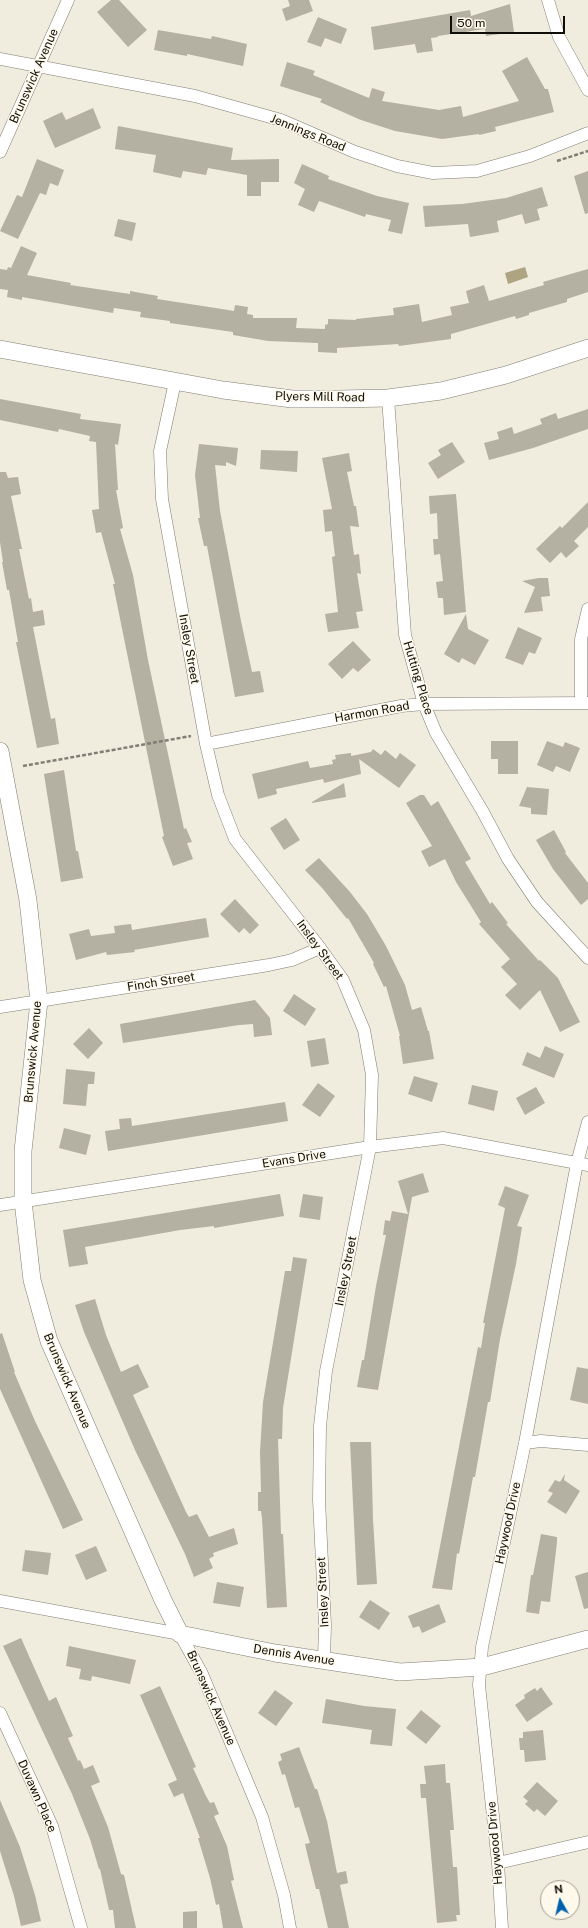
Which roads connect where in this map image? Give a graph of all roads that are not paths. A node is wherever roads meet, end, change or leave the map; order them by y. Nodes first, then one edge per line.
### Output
1 (68, 0) edge
2 (548, 0) edge
3 (0, 59) edge
4 (38, 68) junction
5 (588, 90) edge
6 (588, 133) edge
7 (0, 152) edge
8 (588, 348) edge
9 (1, 349) edge
10 (175, 382) junction
11 (388, 398) junction
12 (588, 609) edge
13 (584, 703) edge
14 (424, 704) junction
15 (206, 744) junction
16 (0, 751) edge
17 (2, 774) edge
18 (320, 948) junction
19 (588, 958) edge
20 (39, 1001) junction
21 (0, 1007) edge
22 (588, 1122) edge
23 (370, 1147) junction
24 (582, 1164) edge
25 (23, 1201) junction
26 (0, 1205) edge
27 (525, 1443) junction
28 (588, 1445) edge
29 (0, 1601) edge
30 (180, 1634) junction
31 (588, 1639) edge
32 (324, 1660) junction
33 (482, 1667) junction
34 (0, 1713) edge
35 (588, 1842) edge
36 (498, 1863) junction
37 (81, 1928) edge
38 (290, 1928) edge
39 (502, 1928) edge

1 - 4 street, Brunswick Avenue
2 - 5 street
3 - 4 street, Jennings Road
4 - 6 street, Jennings Road
4 - 7 street, Brunswick Avenue
8 - 11 street, Plyers Mill Road
9 - 10 street, Plyers Mill Road
10 - 11 street, Plyers Mill Road
10 - 15 street, Insley Street
11 - 14 street, Hutting Place
12 - 13 street
13 - 14 street, Harmon Road
14 - 15 street, Harmon Road
14 - 19 street, Hutting Place
15 - 18 street, Insley Street
16 - 17 street, Brunswick Avenue
17 - 20 street, Brunswick Avenue
18 - 20 street, Finch Street
18 - 23 street, Insley Street
20 - 21 street, Finch Street
20 - 25 street, Brunswick Avenue
22 - 24 street, Haywood Drive
23 - 24 street, Evans Drive
23 - 25 street, Evans Drive
23 - 32 street, Insley Street
24 - 27 street, Haywood Drive
25 - 26 street, Evans Drive
25 - 30 street, Brunswick Avenue
27 - 28 street
27 - 33 street, Haywood Drive
29 - 30 street, Dennis Avenue
30 - 32 street, Dennis Avenue
30 - 38 street, Brunswick Avenue
31 - 33 street, Dennis Avenue
32 - 33 street, Dennis Avenue
33 - 36 street, Haywood Drive
34 - 37 street, Duvawn Place
35 - 36 street
36 - 39 street, Haywood Drive

